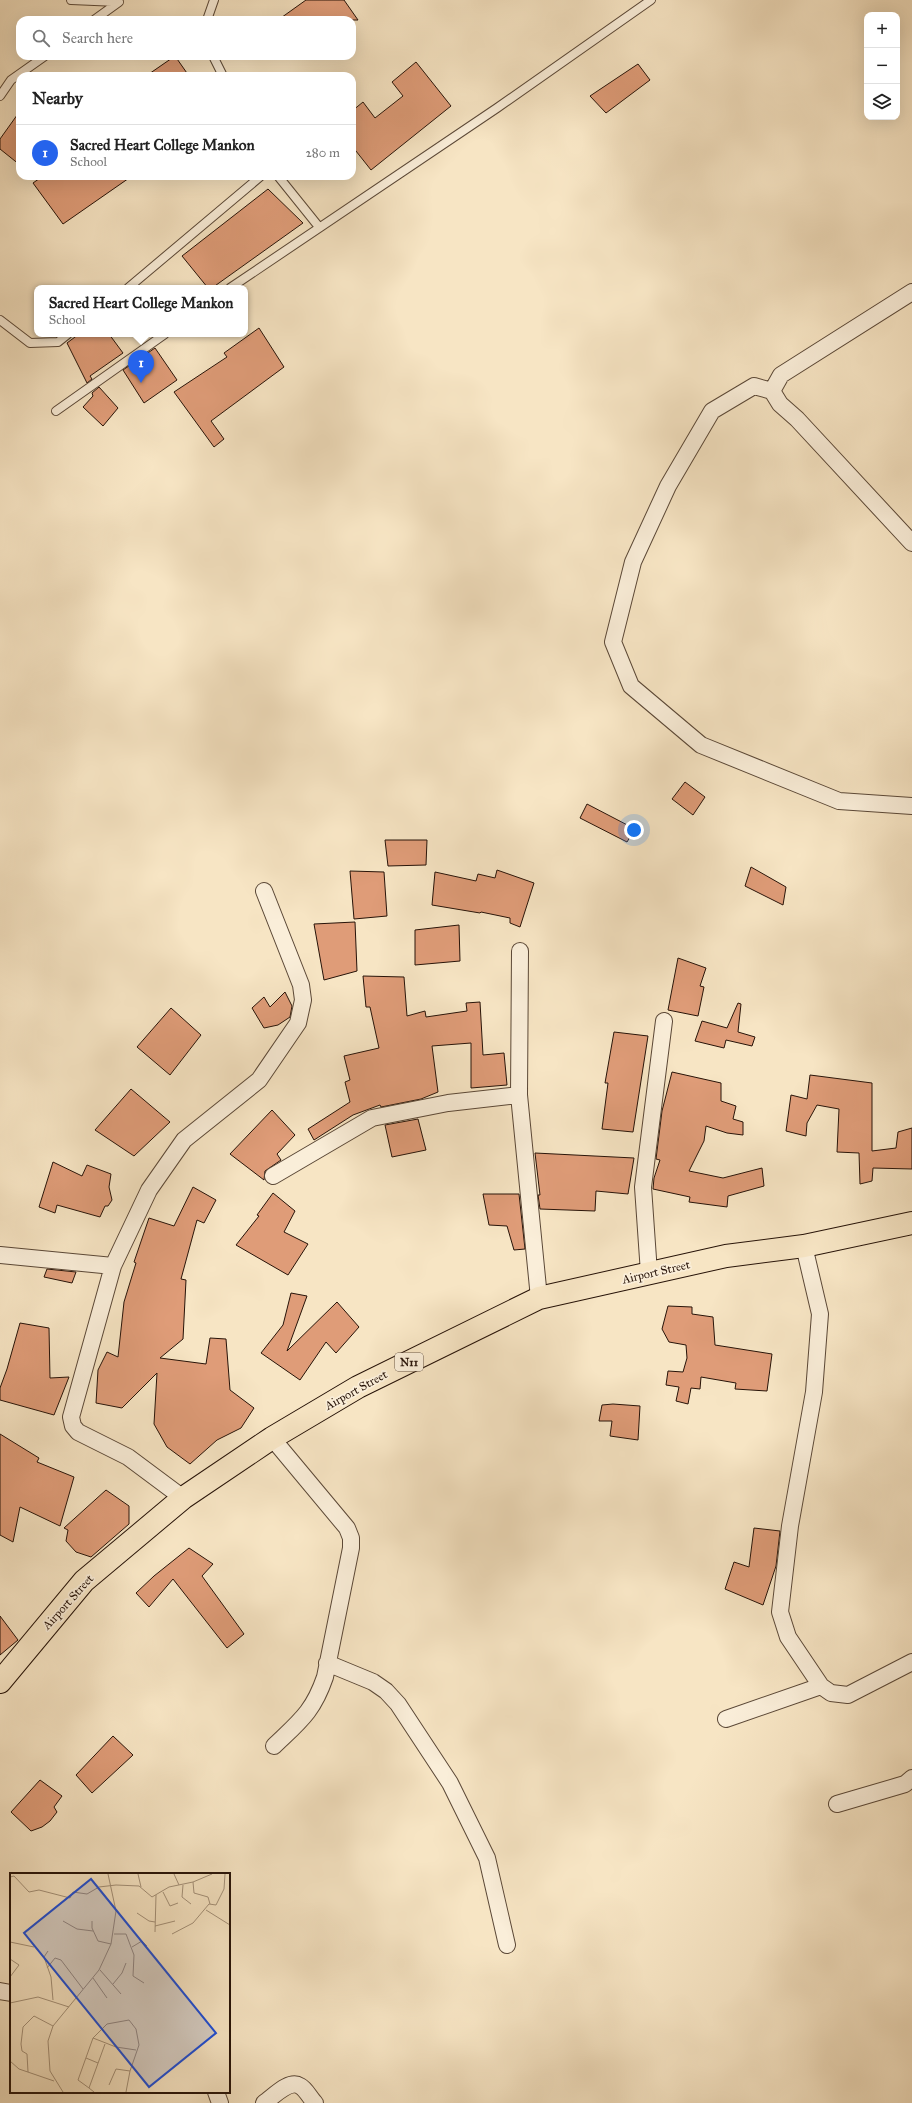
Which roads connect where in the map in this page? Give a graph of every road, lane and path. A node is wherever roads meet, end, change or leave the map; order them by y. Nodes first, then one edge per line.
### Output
1 (71, 0) edge
2 (214, 0) edge
3 (651, 0) edge
4 (120, 1) edge
5 (99, 16) edge
6 (208, 16) edge
7 (39, 60) edge
8 (214, 60) edge
9 (23, 72) edge
10 (221, 72) edge
11 (16, 77) edge
12 (0, 96) edge
13 (257, 180) edge
14 (281, 180) edge
15 (319, 227) junction
16 (132, 285) edge
17 (234, 285) edge
18 (912, 292) edge
19 (0, 320) edge
20 (64, 337) edge
21 (161, 337) edge
22 (772, 392) junction
23 (56, 412) dead end
24 (912, 543) edge
25 (912, 806) edge
26 (264, 891) dead end
27 (520, 950) dead end
28 (664, 1020) dead end
29 (519, 1095) junction
30 (273, 1176) dead end
31 (912, 1223) edge
32 (804, 1246) junction
33 (0, 1255) edge
34 (113, 1266) junction
35 (649, 1273) junction
36 (539, 1298) junction
37 (272, 1438) junction
38 (183, 1498) junction
39 (912, 1662) edge
40 (327, 1663) junction
41 (0, 1682) edge
42 (821, 1686) junction
43 (726, 1719) dead end
44 (274, 1746) dead end
45 (912, 1778) edge
46 (837, 1804) dead end
47 (508, 1945) dead end
48 (0, 1991) edge
49 (10, 1993) edge
50 (216, 2093) edge
51 (220, 2103) edge
52 (264, 2103) edge
53 (315, 2103) edge

1 - 4 lane
2 - 6 lane
3 - 15 lane
4 - 5 lane
7 - 9 lane
8 - 10 lane
11 - 12 lane
13 - 16 lane
14 - 15 lane
15 - 17 lane
18 - 22 street
19 - 20 lane
21 - 23 lane
22 - 24 street
22 - 25 street
26 - 34 street
27 - 29 street
28 - 35 street
29 - 30 street
29 - 36 street
31 - 32 highway, Airport Street / N11
32 - 35 highway, Airport Street / N11
32 - 42 street
33 - 34 street
34 - 38 street
35 - 36 highway, Airport Street / N11
36 - 37 highway, Airport Street / N11
37 - 38 highway, Airport Street / N11
37 - 40 street
38 - 41 highway, Airport Street / N11
39 - 42 street
40 - 44 street
40 - 47 street
42 - 43 street
45 - 46 street
48 - 49 street
50 - 51 street
52 - 53 street

